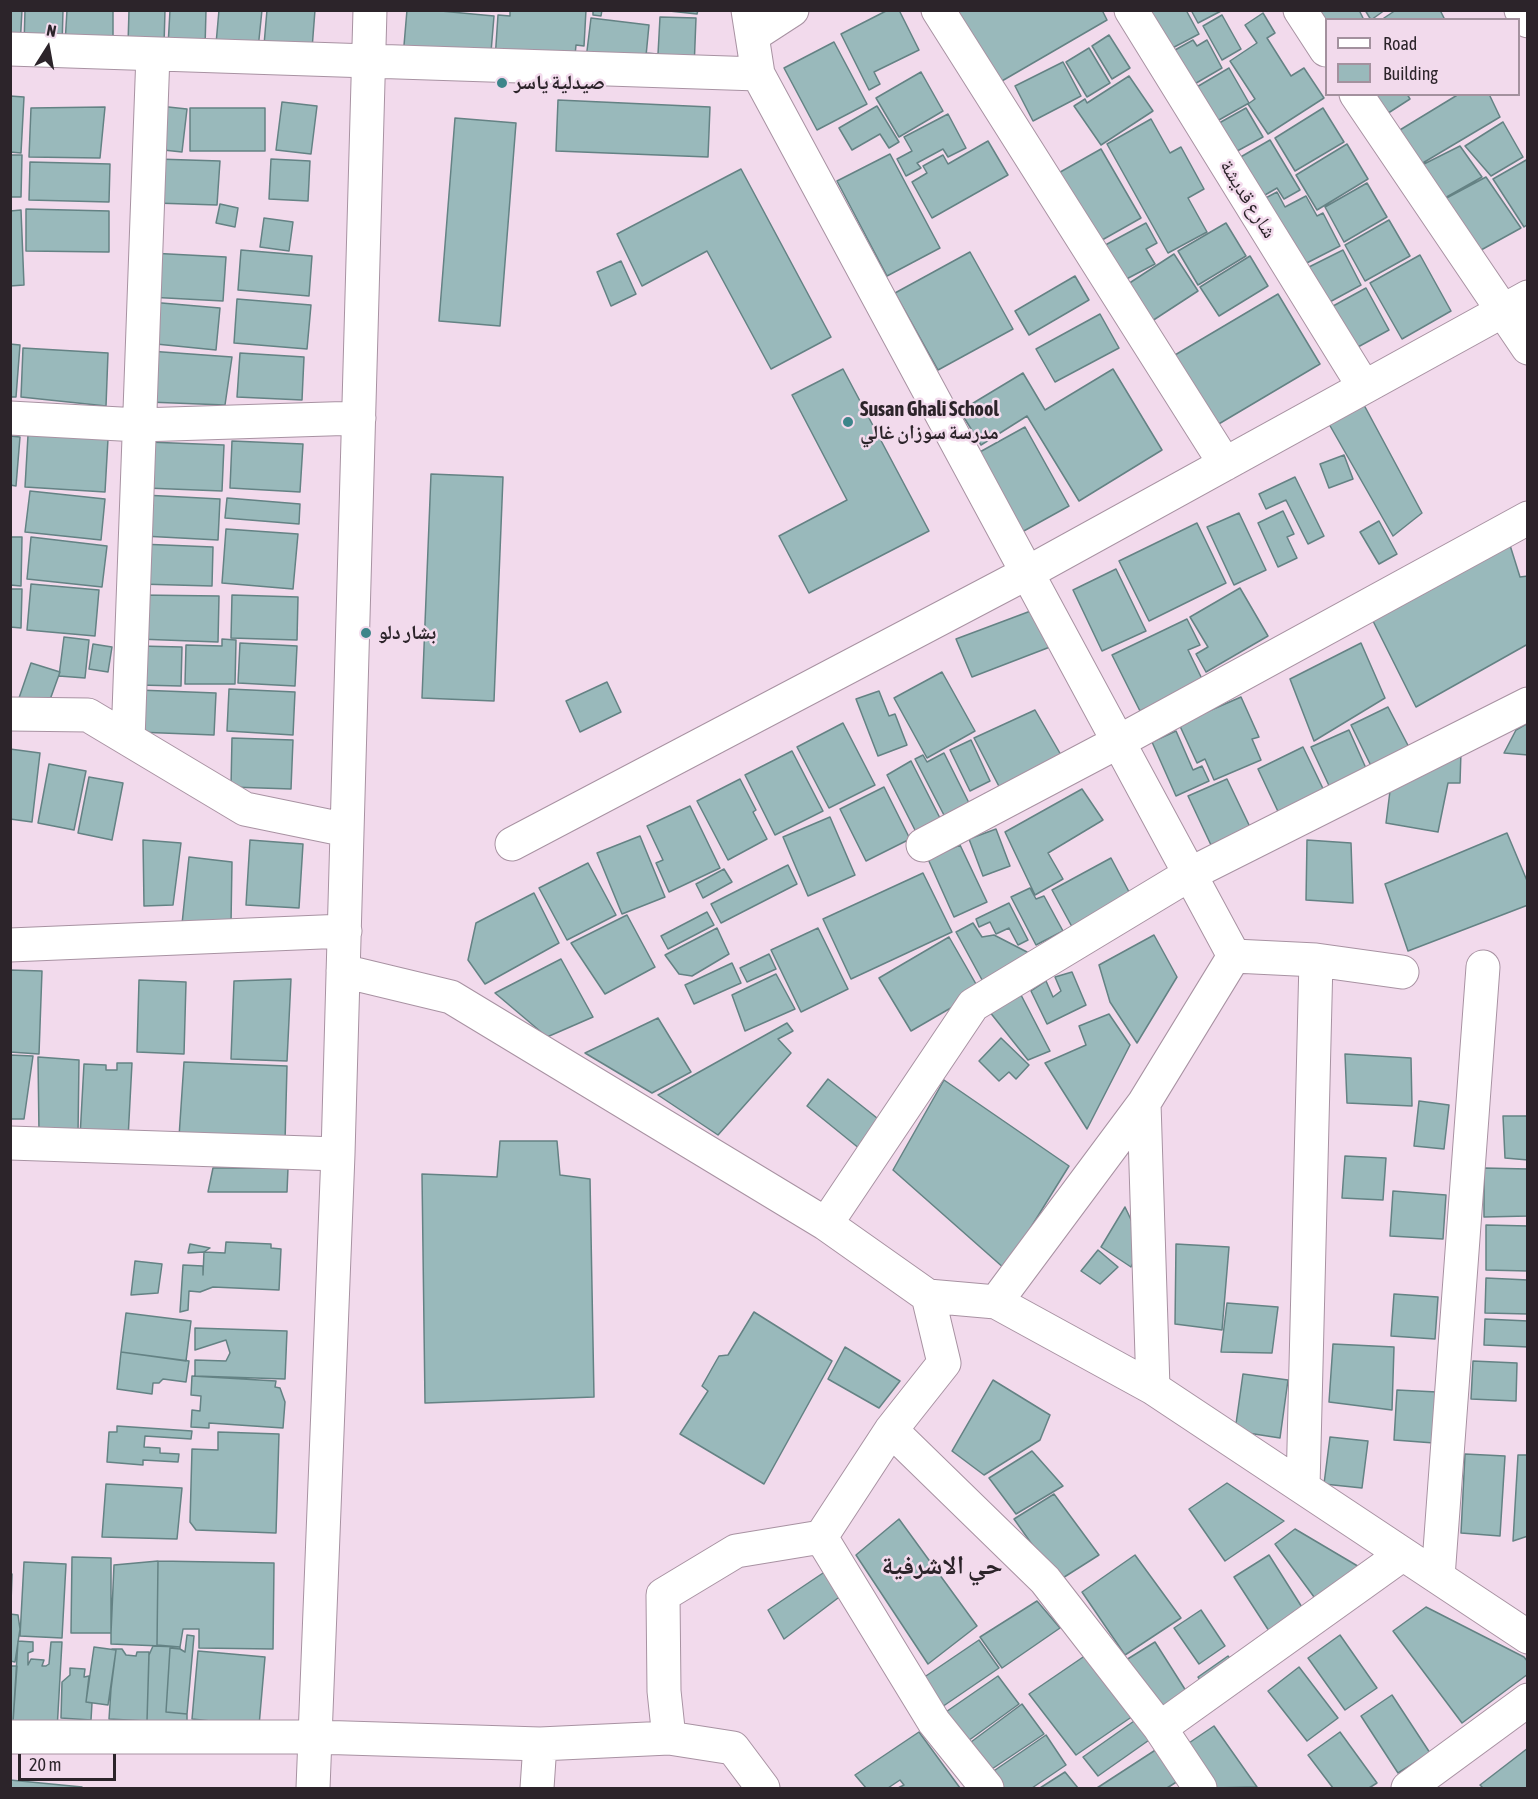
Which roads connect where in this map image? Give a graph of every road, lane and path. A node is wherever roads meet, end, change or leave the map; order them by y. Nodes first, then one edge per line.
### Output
1 (370, 10) edge
2 (792, 10) edge
3 (938, 10) edge
4 (1131, 10) edge
5 (1300, 10) edge
6 (1521, 10) edge
7 (1527, 21) edge
8 (750, 23) edge
9 (1325, 48) edge
10 (10, 49) edge
11 (153, 54) junction
12 (368, 62) junction
13 (758, 74) junction
14 (1358, 96) edge
15 (1514, 304) edge
16 (1527, 348) edge
17 (1364, 387) junction
18 (10, 418) edge
19 (359, 418) junction
20 (139, 425) junction
21 (1225, 464) junction
22 (1527, 518) edge
23 (1027, 573) junction
24 (1527, 704) edge
25 (10, 714) edge
26 (128, 739) junction
27 (1118, 742) junction
28 (347, 830) junction
29 (512, 843) dead end
30 (924, 845) dead end
31 (1190, 874) junction
32 (345, 931) junction
33 (10, 945) edge
34 (1234, 956) junction
35 (1316, 960) junction
36 (1483, 967) dead end
37 (344, 971) junction
38 (1402, 972) dead end
39 (1144, 1103) junction
40 (10, 1143) edge
41 (338, 1154) junction
42 (826, 1224) junction
43 (928, 1296) junction
44 (996, 1302) junction
45 (1153, 1388) junction
46 (891, 1430) junction
47 (1303, 1487) junction
48 (820, 1537) junction
49 (1403, 1554) junction
50 (1438, 1577) junction
51 (1527, 1637) edge
52 (1527, 1700) edge
53 (1160, 1728) junction
54 (10, 1737) edge
55 (315, 1737) junction
56 (669, 1738) junction
57 (540, 1743) junction
58 (313, 1788) edge
59 (537, 1788) edge
60 (763, 1788) edge
61 (987, 1788) edge
62 (1200, 1788) edge
63 (1408, 1788) edge

1 - 12 street
2 - 8 street
3 - 21 street
4 - 17 street, شارع قديشة
5 - 9 street
6 - 7 street
8 - 13 street
10 - 11 street
11 - 12 street
11 - 20 street
12 - 13 street
12 - 19 street
13 - 23 street
14 - 15 street
15 - 16 street
15 - 17 street
17 - 21 street
18 - 20 street
19 - 20 street
19 - 28 street
20 - 26 street
21 - 23 street
22 - 27 street
23 - 27 street
23 - 29 street
24 - 31 street
25 - 26 street
26 - 28 street
27 - 30 street
27 - 31 street
28 - 32 street
31 - 34 street
31 - 42 street
32 - 33 street
32 - 37 street
34 - 35 street
34 - 39 street
35 - 38 street
35 - 47 street
36 - 50 street
37 - 41 street
37 - 42 street
39 - 44 street
39 - 45 street
40 - 41 street
41 - 55 street
42 - 43 street
43 - 44 street
43 - 46 street
44 - 45 street
45 - 47 street
46 - 48 street
46 - 53 street
47 - 49 street
48 - 56 street
48 - 61 street
49 - 50 street
49 - 53 street
50 - 51 street
52 - 63 street
53 - 62 street
54 - 55 street
55 - 57 street
55 - 58 street
56 - 57 street
56 - 60 street
57 - 59 street

